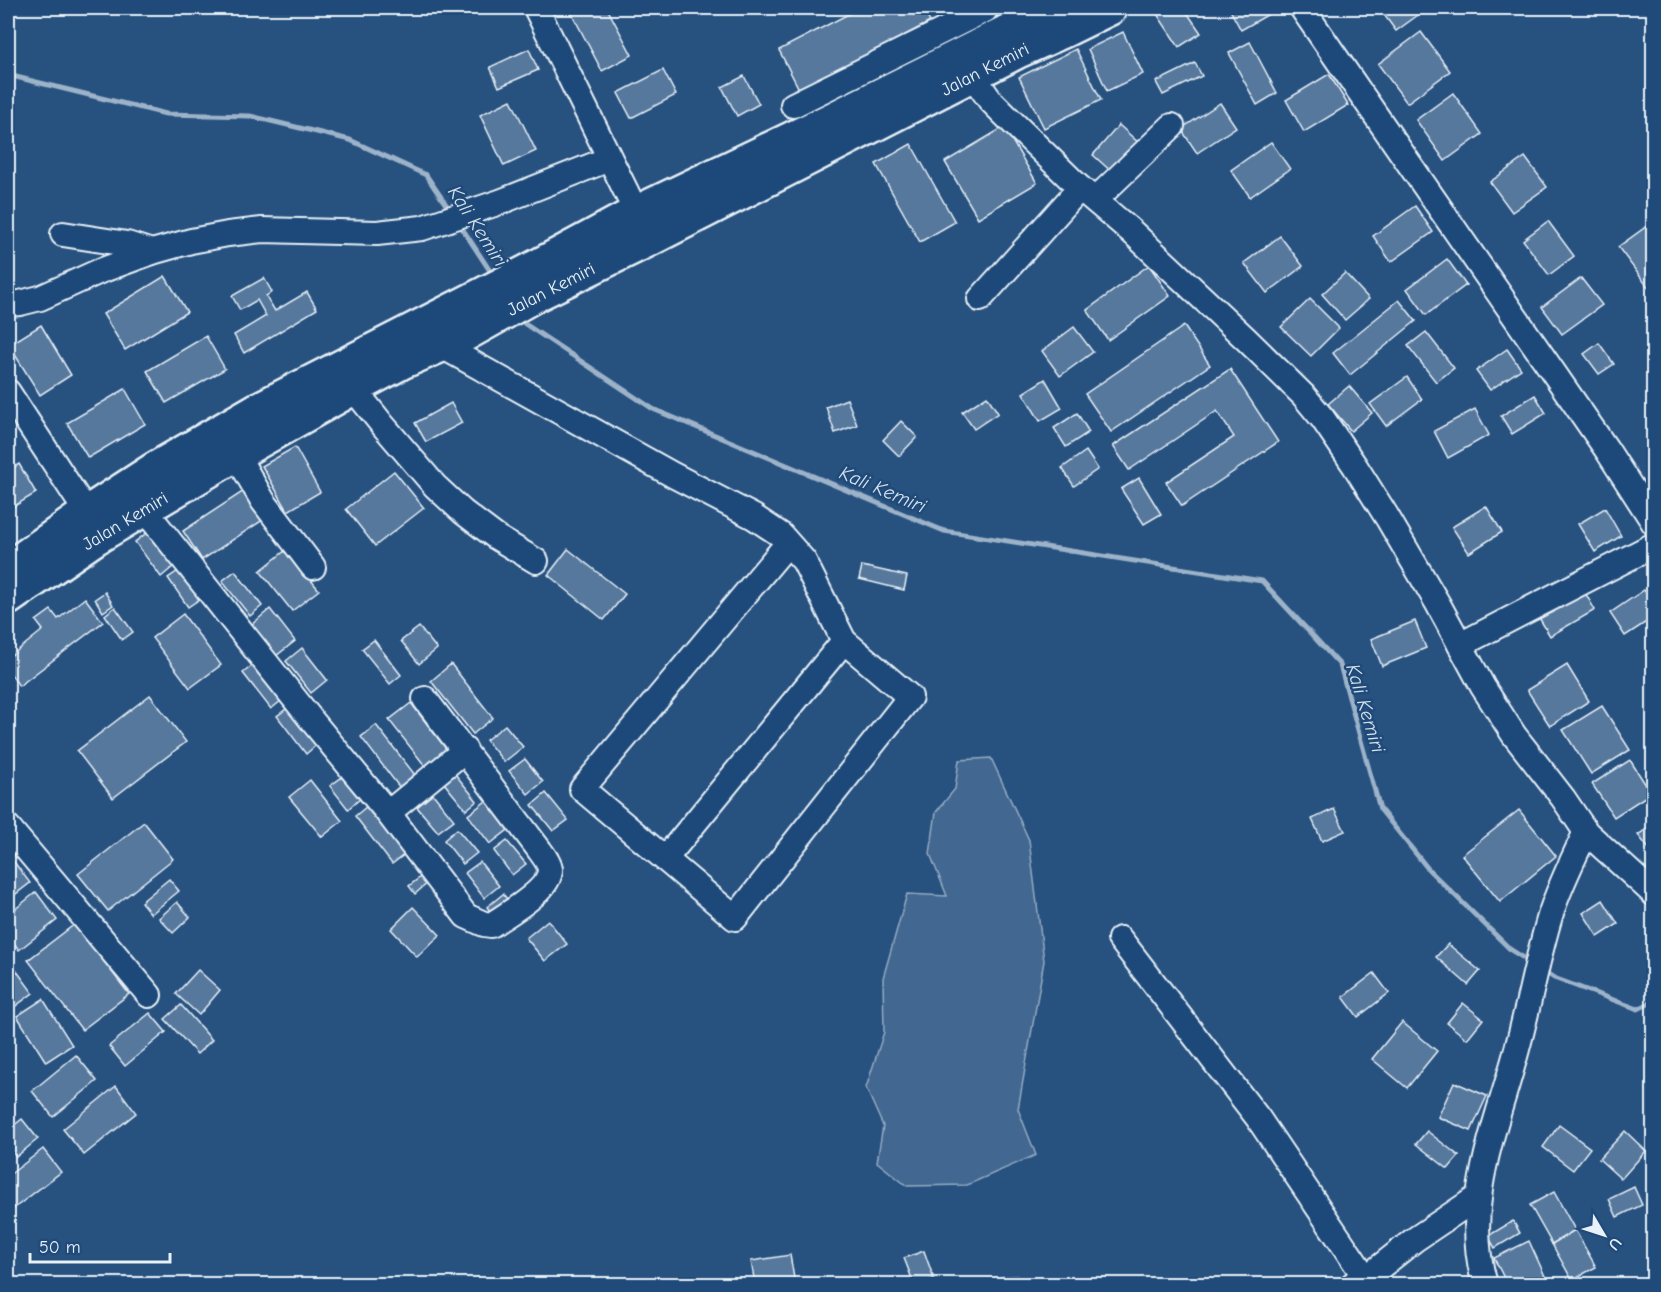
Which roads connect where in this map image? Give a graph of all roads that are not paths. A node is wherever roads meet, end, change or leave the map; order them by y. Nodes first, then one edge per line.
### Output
1 (536, 8) edge
2 (1055, 8) edge
3 (1110, 8) edge
4 (1302, 8) edge
5 (990, 17) edge
6 (965, 65) junction
7 (793, 105) dead end
8 (1172, 126) dead end
9 (609, 159) junction
10 (1088, 194) junction
11 (643, 226) junction
12 (63, 234) dead end
13 (152, 252) junction
14 (980, 299) dead end
15 (8, 304) edge
16 (449, 331) junction
17 (353, 388) junction
18 (8, 392) edge
19 (236, 454) junction
20 (144, 509) junction
21 (87, 513) junction
22 (1653, 524) edge
23 (788, 543) junction
24 (1653, 545) edge
25 (536, 561) dead end
26 (313, 567) dead end
27 (8, 568) edge
28 (8, 598) edge
29 (844, 641) junction
30 (1460, 645) junction
31 (425, 699) dead end
32 (465, 750) junction
33 (388, 813) junction
34 (8, 827) edge
35 (1586, 832) junction
36 (665, 859) junction
37 (1653, 894) edge
38 (1120, 939) dead end
39 (149, 995) dead end
40 (1478, 1197) junction
41 (1359, 1281) edge
42 (1485, 1284) edge

1 - 9 street
2 - 5 highway, Jalan Kemiri
3 - 6 highway, Jalan Kemiri
4 - 22 street
5 - 6 highway, Jalan Kemiri
5 - 7 street
6 - 10 street
6 - 11 highway, Jalan Kemiri
8 - 10 street
9 - 11 street
9 - 13 street
10 - 14 street
10 - 30 street
11 - 16 highway, Jalan Kemiri
12 - 13 street
13 - 15 street
16 - 17 highway, Jalan Kemiri
16 - 21 highway, Jalan Kemiri
16 - 23 street
17 - 19 highway, Jalan Kemiri
17 - 25 street
18 - 21 street
19 - 20 highway, Jalan Kemiri
19 - 26 street
20 - 28 highway, Jalan Kemiri
20 - 33 street
21 - 27 highway, Jalan Kemiri
23 - 29 street
23 - 36 street
24 - 30 street
29 - 36 street
29 - 36 street
30 - 35 street
31 - 32 street
32 - 33 street
32 - 33 street
34 - 39 street
35 - 37 street
35 - 40 street
38 - 41 street
40 - 41 street
40 - 42 street

